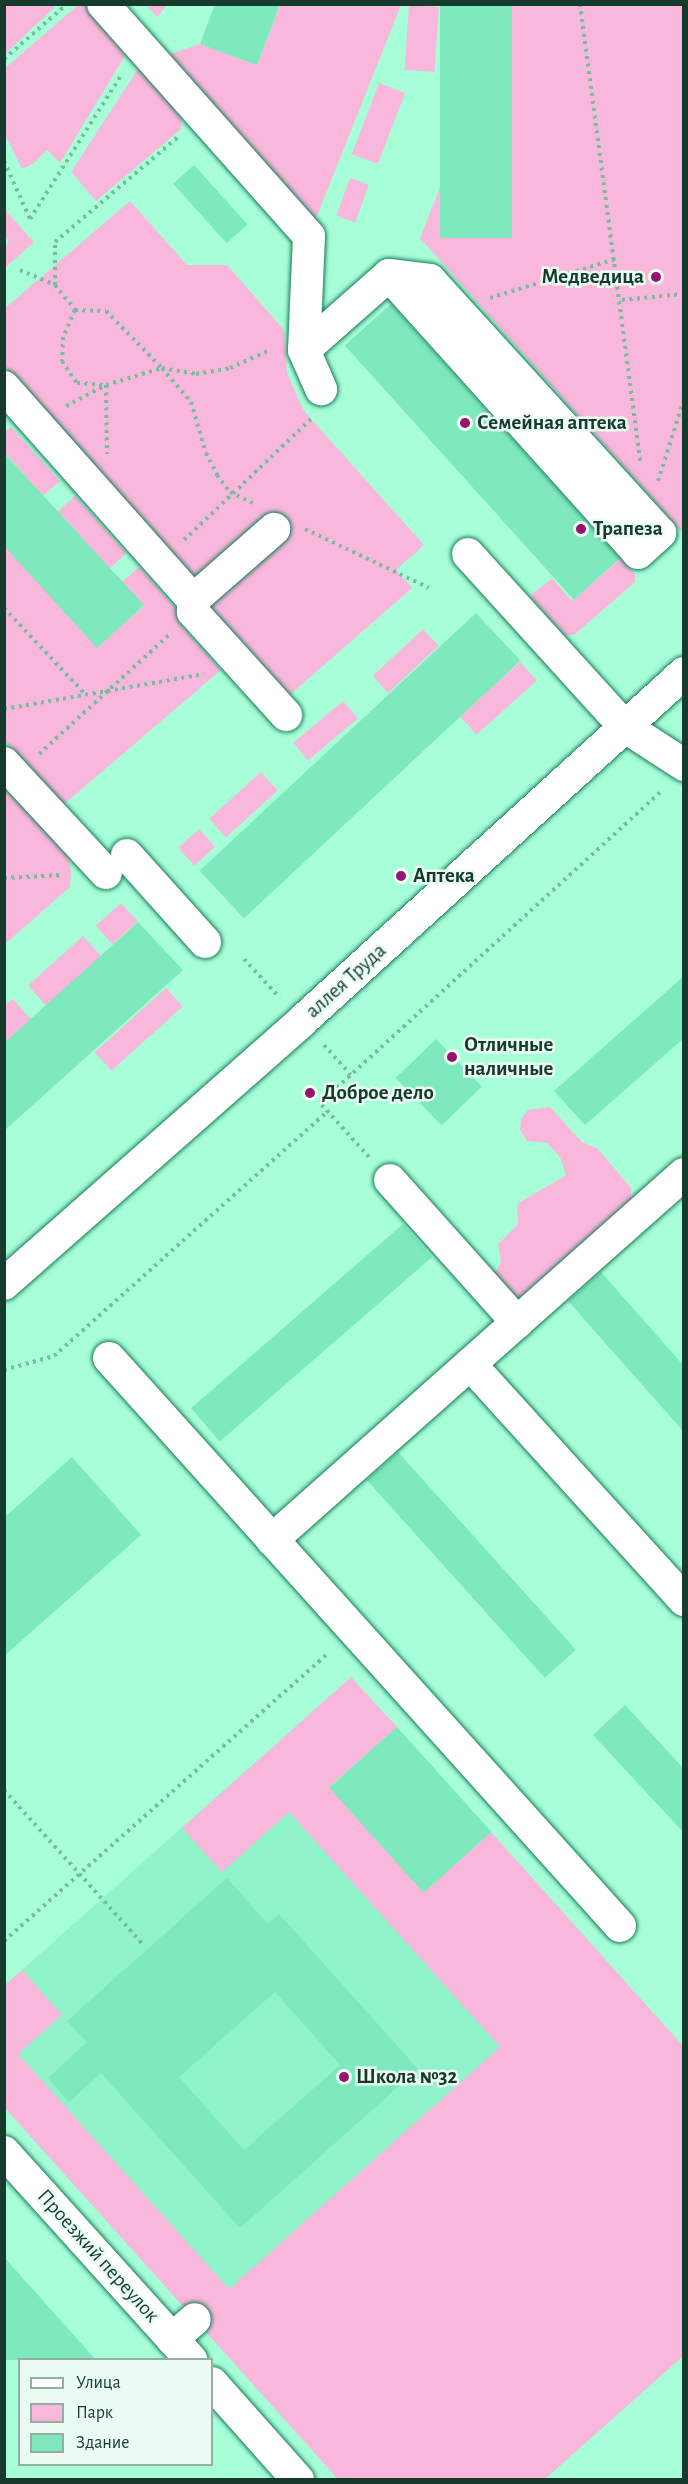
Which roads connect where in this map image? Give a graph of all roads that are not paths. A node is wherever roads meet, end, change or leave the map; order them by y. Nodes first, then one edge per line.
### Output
1 (103, 4) edge
2 (389, 275) junction
3 (305, 340) junction
4 (4, 387) edge
5 (318, 402) road end
6 (279, 521) road end
7 (468, 554) dead end
8 (193, 606) junction
9 (684, 673) edge
10 (286, 715) dead end
11 (624, 726) junction
12 (10, 769) edge
13 (675, 776) edge
14 (205, 942) dead end
15 (682, 1179) edge
16 (390, 1180) road end
17 (4, 1284) edge
18 (517, 1322) junction
19 (109, 1358) dead end
20 (470, 1364) junction
21 (272, 1539) junction
22 (684, 1600) edge
23 (620, 1926) dead end
24 (4, 2152) edge
25 (186, 2339) edge
26 (213, 2384) edge
27 (298, 2480) edge

1 - 3 street
2 - 2 street
2 - 3 street
3 - 5 street
4 - 8 street
6 - 8 street
7 - 11 street
8 - 10 street
9 - 11 street, аллея Труда
11 - 13 street
11 - 17 street, аллея Труда
12 - 14 street
15 - 18 street
16 - 18 street
18 - 20 street
19 - 21 street
20 - 21 street
20 - 22 street
21 - 23 street
24 - 25 street, Проезжий переулок
26 - 27 street

